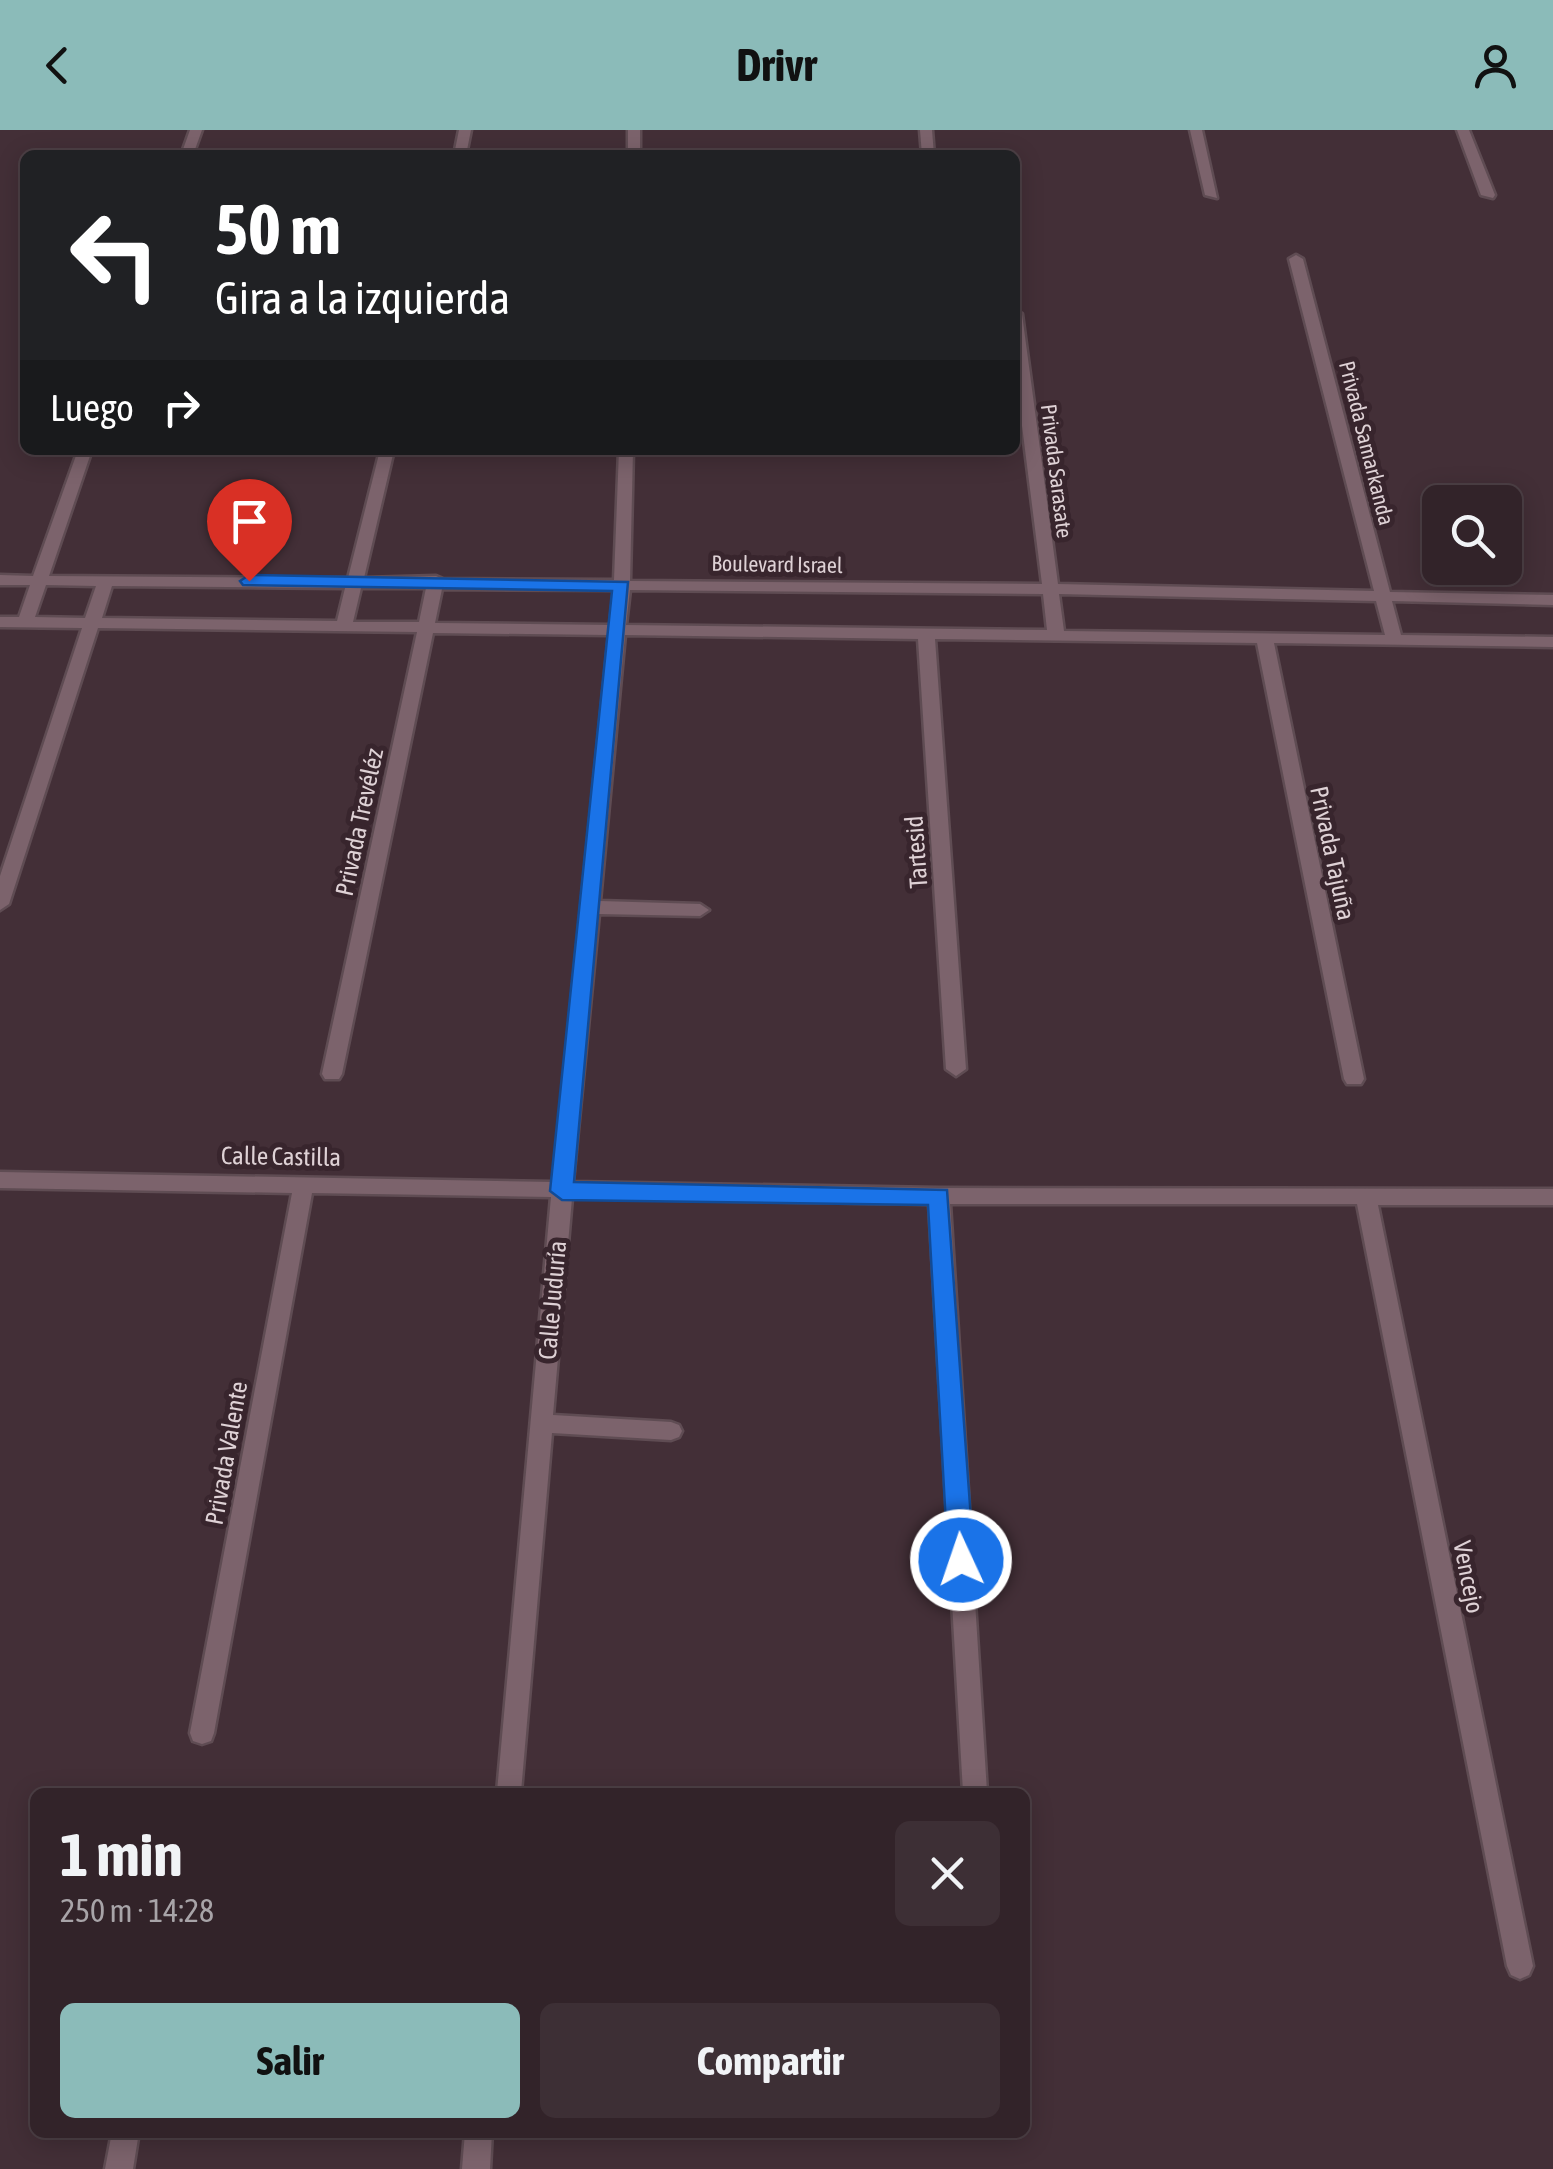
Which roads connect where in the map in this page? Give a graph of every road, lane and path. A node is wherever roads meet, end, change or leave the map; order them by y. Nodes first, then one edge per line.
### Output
1 (1196, 130) edge
2 (1463, 130) edge
3 (1212, 195) dead end
4 (1488, 195) dead end
5 (1296, 259) dead end
6 (1020, 354) edge
7 (83, 455) edge
8 (386, 455) edge
9 (626, 455) edge
10 (0, 580) edge
11 (40, 580) junction
12 (106, 580) junction
13 (357, 581) junction
14 (436, 582) junction
15 (622, 586) junction
16 (1049, 589) junction
17 (1382, 594) junction
18 (1553, 600) edge
19 (0, 622) edge
20 (25, 622) junction
21 (92, 622) junction
22 (344, 626) junction
23 (426, 628) junction
24 (617, 631) junction
25 (926, 632) junction
26 (1056, 634) junction
27 (1264, 636) junction
28 (1394, 639) junction
29 (1553, 642) edge
30 (0, 904) edge
31 (590, 907) junction
32 (700, 910) dead end
33 (956, 1069) dead end
34 (332, 1074) dead end
35 (1354, 1079) dead end
36 (0, 1180) edge
37 (304, 1183) junction
38 (562, 1191) junction
39 (939, 1196) junction
40 (1553, 1197) edge
41 (1366, 1198) junction
42 (541, 1423) junction
43 (671, 1431) dead end
44 (202, 1733) dead end
45 (508, 1788) edge
46 (975, 1788) edge
47 (1520, 1966) dead end
48 (125, 2138) edge
49 (479, 2138) edge
50 (119, 2169) edge
51 (476, 2169) edge

1 - 3 street
2 - 4 street
5 - 17 street, Privada Samarkanda
6 - 16 street, Privada Sarasate
7 - 11 street
8 - 13 street
9 - 15 street, Calle Juduría
10 - 11 street, Boulevard Israel
11 - 12 street, Boulevard Israel
11 - 20 street
12 - 13 street, Boulevard Israel
12 - 21 street
13 - 14 street, Boulevard Israel
13 - 22 street
14 - 15 street, Boulevard Israel
14 - 23 street, Privada Trevéléz
15 - 16 street, Boulevard Israel
15 - 24 street, Calle Juduría
16 - 17 street, Boulevard Israel
16 - 26 street, Privada Sarasate
17 - 18 street, Boulevard Israel
17 - 28 street, Privada Samarkanda
19 - 20 street
20 - 21 street
21 - 22 street
21 - 30 street
22 - 23 street
23 - 24 street
23 - 34 street, Privada Trevéléz
24 - 25 street
24 - 31 street, Calle Juduría
25 - 26 street
25 - 33 street, Tartesid
26 - 27 street
27 - 28 street
27 - 35 street, Privada Tajuña
28 - 29 street
31 - 32 street
31 - 38 street, Calle Juduría
36 - 37 street, Calle Castilla
37 - 38 street, Calle Castilla
37 - 44 street, Privada Valente
38 - 39 street, Calle Castilla
38 - 42 street, Calle Juduría
39 - 41 street, Calle Castilla
39 - 46 street
40 - 41 street, Calle Castilla
41 - 47 street, Vencejo
42 - 43 street
42 - 45 street, Calle Juduría
48 - 50 street
49 - 51 street

